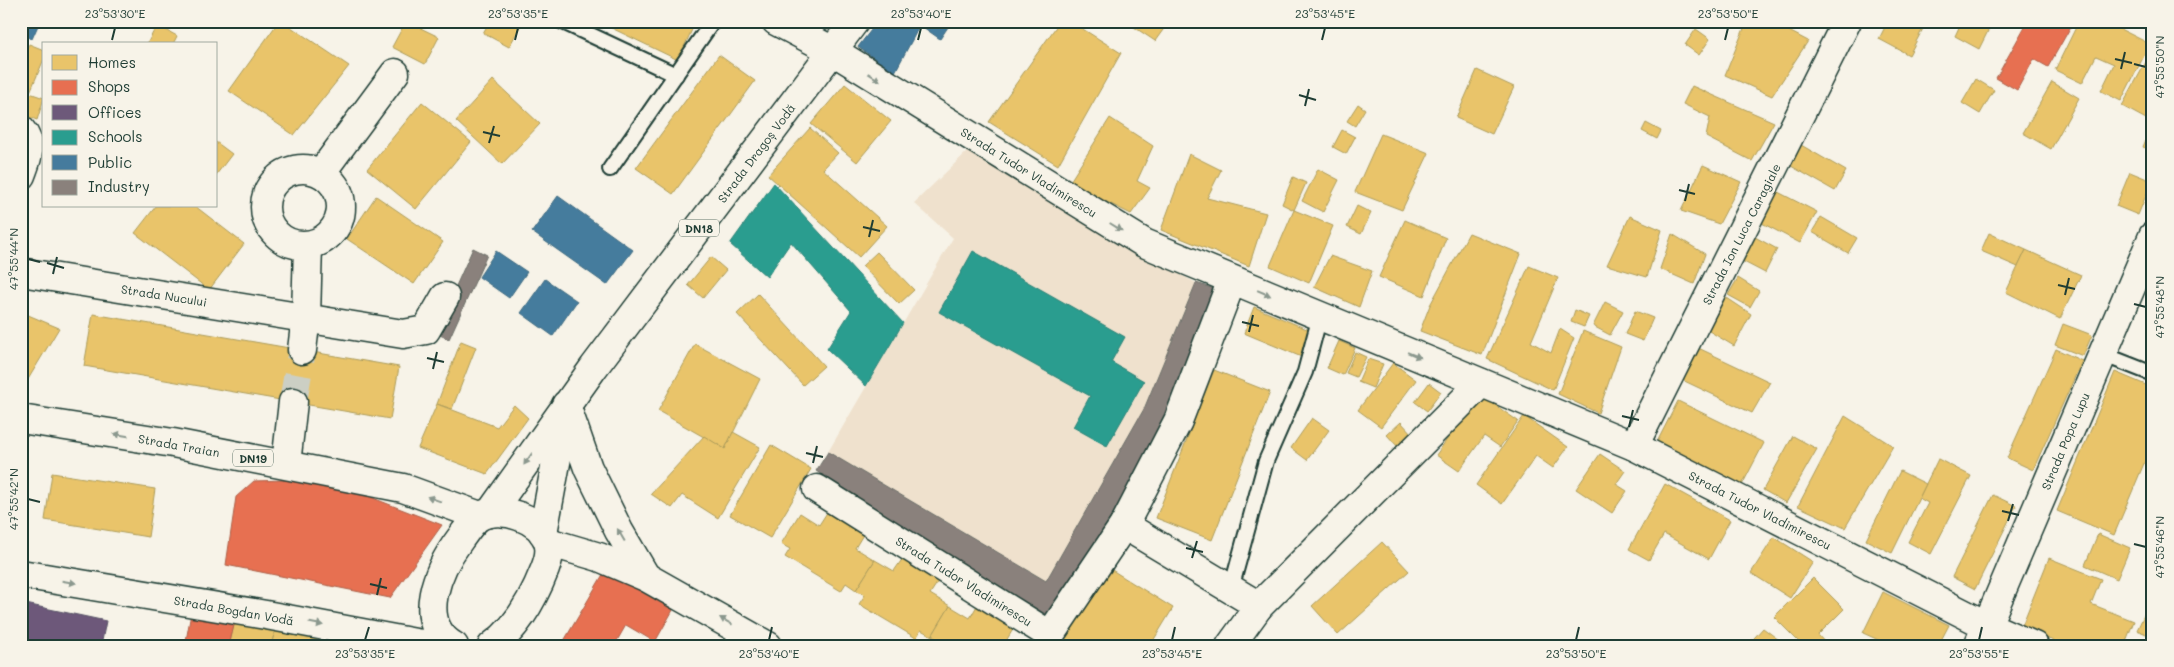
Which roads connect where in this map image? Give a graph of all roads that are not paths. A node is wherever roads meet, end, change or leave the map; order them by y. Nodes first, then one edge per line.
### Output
1 (561, 21) edge
2 (713, 21) edge
3 (776, 21) edge
4 (855, 21) edge
5 (1847, 21) edge
6 (833, 51) junction
7 (395, 73) dead end
8 (676, 74) junction
9 (21, 130) edge
10 (610, 169) dead end
11 (321, 173) junction
12 (21, 176) edge
13 (2153, 236) edge
14 (308, 245) junction
15 (21, 272) edge
16 (1232, 280) junction
17 (445, 297) dead end
18 (1320, 316) junction
19 (306, 317) junction
20 (302, 350) tunnel mouth
21 (2102, 354) junction
22 (2153, 374) edge
23 (1481, 383) junction
24 (294, 402) tunnel mouth
25 (566, 405) junction
26 (21, 420) edge
27 (1634, 446) junction
28 (286, 464) junction
29 (817, 489) dead end
30 (485, 514) junction
31 (1124, 525) junction
32 (546, 538) junction
33 (21, 574) edge
34 (646, 576) junction
35 (1231, 589) junction
36 (1259, 606) junction
37 (1982, 635) edge
38 (450, 644) edge
39 (492, 646) edge
40 (768, 646) edge
41 (1230, 646) edge
42 (2034, 646) edge

1 - 8 lane
2 - 8 lane
3 - 6 street, Strada Tudor Vladimirescu
4 - 6 street, Strada Dragoș Vodă / DN18
5 - 27 street, Strada Ion Luca Caragiale
6 -> 16 street, Strada Tudor Vladimirescu
6 - 25 street, Strada Dragoș Vodă / DN18
7 - 11 street
8 - 10 lane
9 - 12 street
11 - 14 street
11 - 14 street
13 - 21 street, Strada Popa Lupu
14 - 19 street
15 - 19 street, Strada Nucului
16 -> 18 street, Strada Tudor Vladimirescu
16 - 31 street, Strada Tudor Vladimirescu
17 - 19 street, Strada Nucului
18 -> 23 street, Strada Tudor Vladimirescu
18 - 35 lane
19 - 20 street
21 - 22 lane
21 - 37 street, Strada Popa Lupu
23 - 27 street, Strada Tudor Vladimirescu
23 - 36 street
24 - 28 street
25 -> 30 street, Strada Dragoș Vodă
25 - 32 street, Strada Dragoș Vodă
34 -> 25 street
28 -> 26 street, Strada Traian / DN19
27 - 37 street, Strada Tudor Vladimirescu
30 -> 28 street, Strada Traian / DN19
29 - 31 street, Strada Tudor Vladimirescu
30 - 32 street, Strada Traian
30 - 38 street, Strada Dragoș Vodă
31 - 35 street
32 - 34 street
32 - 39 street, Strada Dragoș Vodă
33 -> 38 street, Strada Bogdan Vodă
40 -> 34 street
35 - 36 street
36 - 41 street
37 - 42 street, Strada Tudor Vladimirescu

